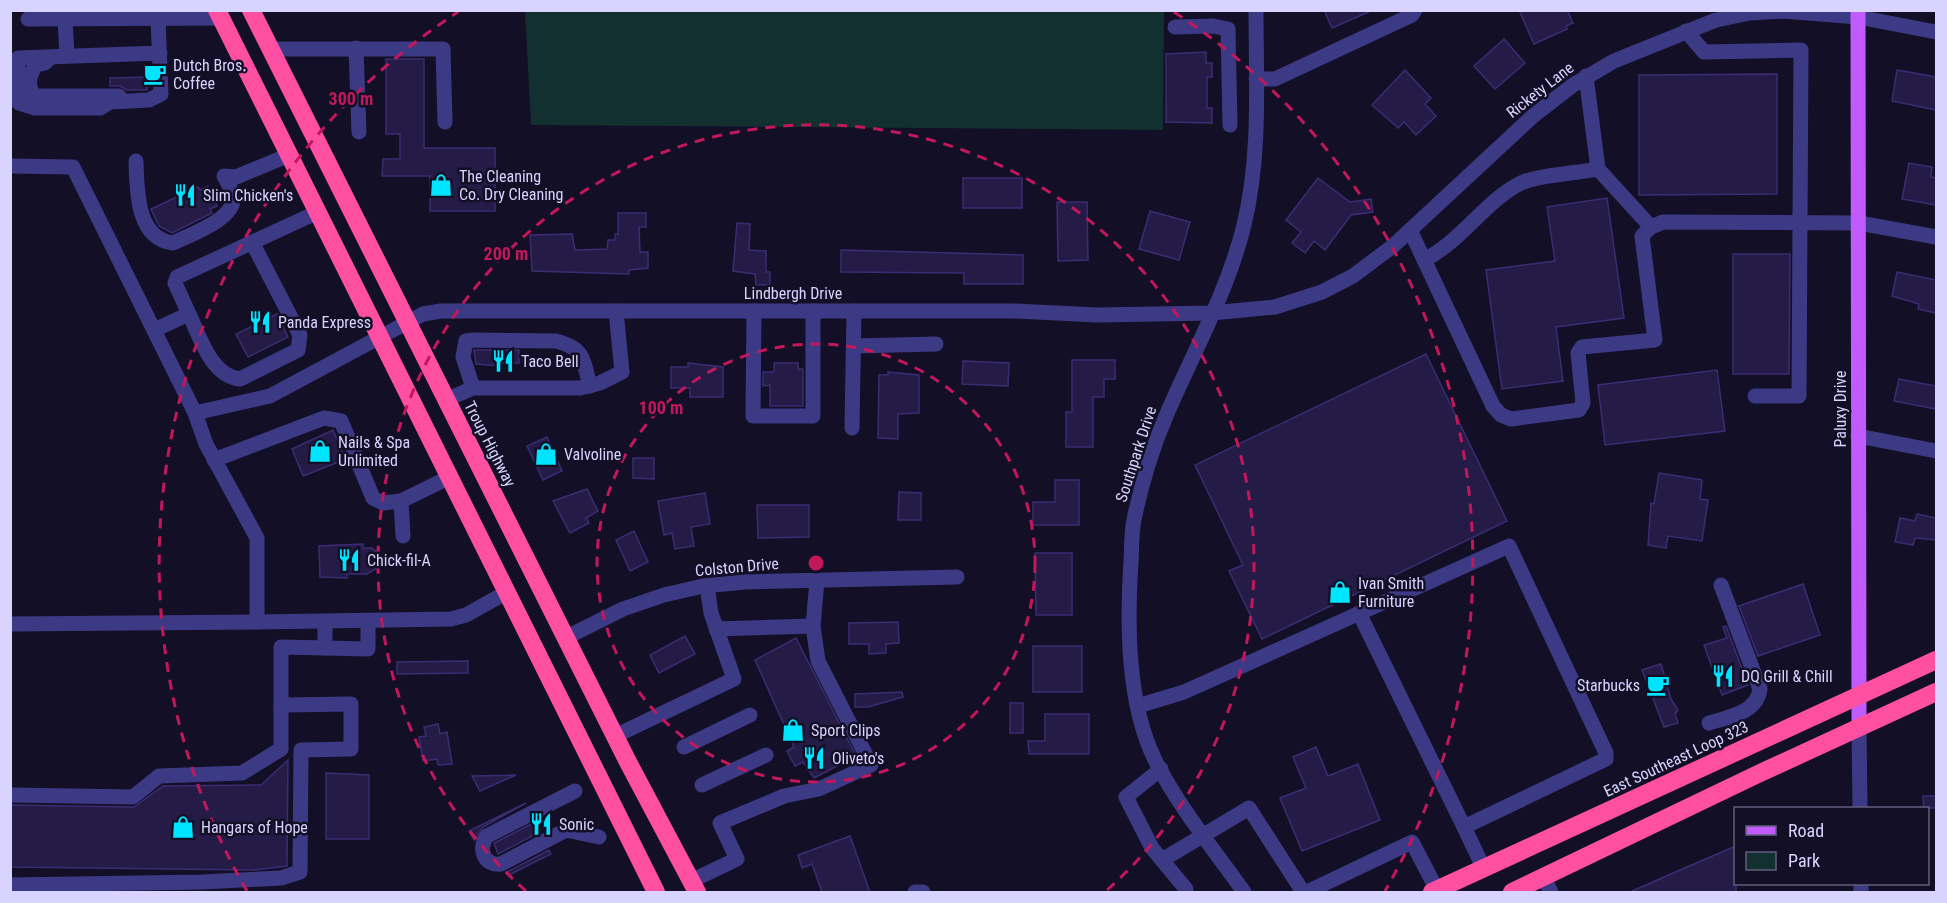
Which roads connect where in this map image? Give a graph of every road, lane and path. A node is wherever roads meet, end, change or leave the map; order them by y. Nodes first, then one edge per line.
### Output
1 (251, 10) edge
2 (1256, 10) edge
3 (1415, 10) edge
4 (219, 14) edge
5 (1858, 14) edge
6 (158, 18) junction
7 (28, 19) dead end
8 (65, 19) junction
9 (1175, 27) dead end
10 (1686, 31) junction
11 (1936, 32) edge
12 (1229, 41) junction
13 (1256, 41) junction
14 (356, 48) junction
15 (271, 49) junction
16 (160, 53) junction
17 (60, 56) junction
18 (1586, 76) junction
19 (1256, 79) junction
20 (1257, 112) junction
21 (445, 122) dead end
22 (359, 132) dead end
23 (289, 155) junction
24 (136, 161) dead end
25 (10, 166) edge
26 (1598, 169) junction
27 (318, 212) junction
28 (1798, 223) junction
29 (1859, 223) junction
30 (1651, 228) junction
31 (1410, 230) junction
32 (1936, 237) edge
33 (252, 242) junction
34 (1424, 260) junction
35 (616, 311) junction
36 (754, 311) junction
37 (813, 311) junction
38 (854, 311) junction
39 (1212, 313) junction
40 (189, 314) junction
41 (407, 322) junction
42 (154, 330) junction
43 (381, 337) junction
44 (936, 344) dead end
45 (854, 345) junction
46 (590, 386) junction
47 (472, 388) junction
48 (1755, 396) dead end
49 (446, 400) junction
50 (195, 412) junction
51 (852, 428) dead end
52 (1858, 436) junction
53 (1936, 451) edge
54 (214, 460) junction
55 (450, 477) junction
56 (401, 501) junction
57 (403, 536) dead end
58 (957, 577) dead end
59 (817, 581) junction
60 (1721, 585) dead end
61 (707, 586) junction
62 (507, 592) junction
63 (1359, 613) junction
64 (257, 622) junction
65 (368, 622) junction
66 (280, 623) junction
67 (326, 623) junction
68 (10, 624) edge
69 (813, 626) junction
70 (716, 629) junction
71 (565, 638) junction
72 (281, 647) junction
73 (325, 648) junction
74 (1936, 660) edge
75 (1936, 692) edge
76 (1858, 697) junction
77 (281, 705) junction
78 (1138, 706) junction
79 (750, 715) dead end
80 (1709, 723) dead end
81 (1859, 728) junction
82 (615, 736) junction
83 (684, 747) dead end
84 (281, 749) junction
85 (301, 750) junction
86 (766, 755) dead end
87 (1161, 769) junction
88 (702, 785) dead end
89 (575, 791) dead end
90 (10, 795) edge
91 (1860, 807) edge
92 (1464, 827) junction
93 (1203, 835) junction
94 (599, 837) dead end
95 (1162, 860) junction
96 (1484, 869) junction
97 (10, 885) edge
98 (1547, 885) edge
99 (694, 887) edge
100 (656, 892) edge
101 (915, 892) edge
102 (923, 892) edge
103 (1186, 892) edge
104 (1244, 892) edge
105 (1305, 892) edge
106 (1435, 892) edge
107 (1512, 892) edge

1 - 15 highway, Troup Highway
2 - 13 street, Southpark Drive
3 - 19 street
4 - 6 street
4 - 23 highway
5 - 10 street, Rickety Lane
5 - 11 street, Rickety Lane
5 - 29 main road, Paluxy Drive
6 - 8 street
6 - 16 street
7 - 8 street
8 - 17 street
9 - 12 street
10 - 18 street, Rickety Lane
10 - 28 street
12 - 13 street
12 - 20 street
13 - 19 street, Southpark Drive
14 - 15 street
14 - 21 street
14 - 22 street
15 - 41 highway, Troup Highway
16 - 17 street
16 - 17 street
18 - 26 street
18 - 31 street, Rickety Lane
19 - 20 street, Southpark Drive
20 - 39 street, Southpark Drive
23 - 24 street
23 - 27 highway
25 - 42 street
26 - 30 street
26 - 34 street
27 - 33 street
27 - 43 highway
28 - 29 street
28 - 30 street
28 - 48 street
29 - 32 street
29 - 52 main road, Paluxy Drive
30 - 34 street
31 - 34 street
31 - 39 street, Rickety Lane
33 - 40 street
33 - 40 street
35 - 36 street, Lindbergh Drive
35 - 41 street, Lindbergh Drive
35 - 46 street
36 - 37 street, Lindbergh Drive
36 - 37 street
37 - 38 street, Lindbergh Drive
38 - 39 street, Lindbergh Drive
38 - 45 street
39 - 78 street, Southpark Drive
40 - 42 street
41 - 43 street, Lindbergh Drive
41 - 49 highway, Troup Highway
42 - 50 street
43 - 50 street, Lindbergh Drive
43 - 55 highway
44 - 45 street
45 - 51 street
46 - 47 street
46 - 47 street
47 - 49 street
49 - 71 highway, Troup Highway
50 - 54 street
52 - 53 street
52 - 76 main road, Paluxy Drive
54 - 56 street
54 - 64 street
55 - 56 street
55 - 62 highway
56 - 57 street
58 - 59 street, Colston Drive
59 - 61 street, Colston Drive
59 - 69 street
60 - 80 street
61 - 70 street
61 - 71 street, Colston Drive
62 - 65 street
62 - 100 highway
63 - 78 street
63 - 92 street
63 - 92 street
64 - 66 street
64 - 68 street
65 - 67 street
65 - 73 street
66 - 67 street
66 - 72 street
67 - 73 street
69 - 70 street
69 - 99 street
70 - 82 street
71 - 82 highway, Troup Highway
72 - 73 street
72 - 77 street
74 - 76 highway, East Southeast Loop 323
75 - 81 highway
76 - 81 main road, Paluxy Drive
76 - 96 highway, East Southeast Loop 323
77 - 84 street
77 - 85 street
78 - 87 street, Southpark Drive
79 - 83 street
81 - 91 street, Paluxy Drive
81 - 98 highway
82 - 99 highway, Troup Highway
84 - 85 street
84 - 90 street
85 - 97 street
86 - 88 street
87 - 93 street, Southpark Drive
87 - 95 street
89 - 94 street
92 - 96 street
93 - 95 street
93 - 104 street, Southpark Drive
93 - 105 street
95 - 103 street
96 - 106 highway, East Southeast Loop 323
98 - 107 highway
101 - 102 street
105 - 106 street

